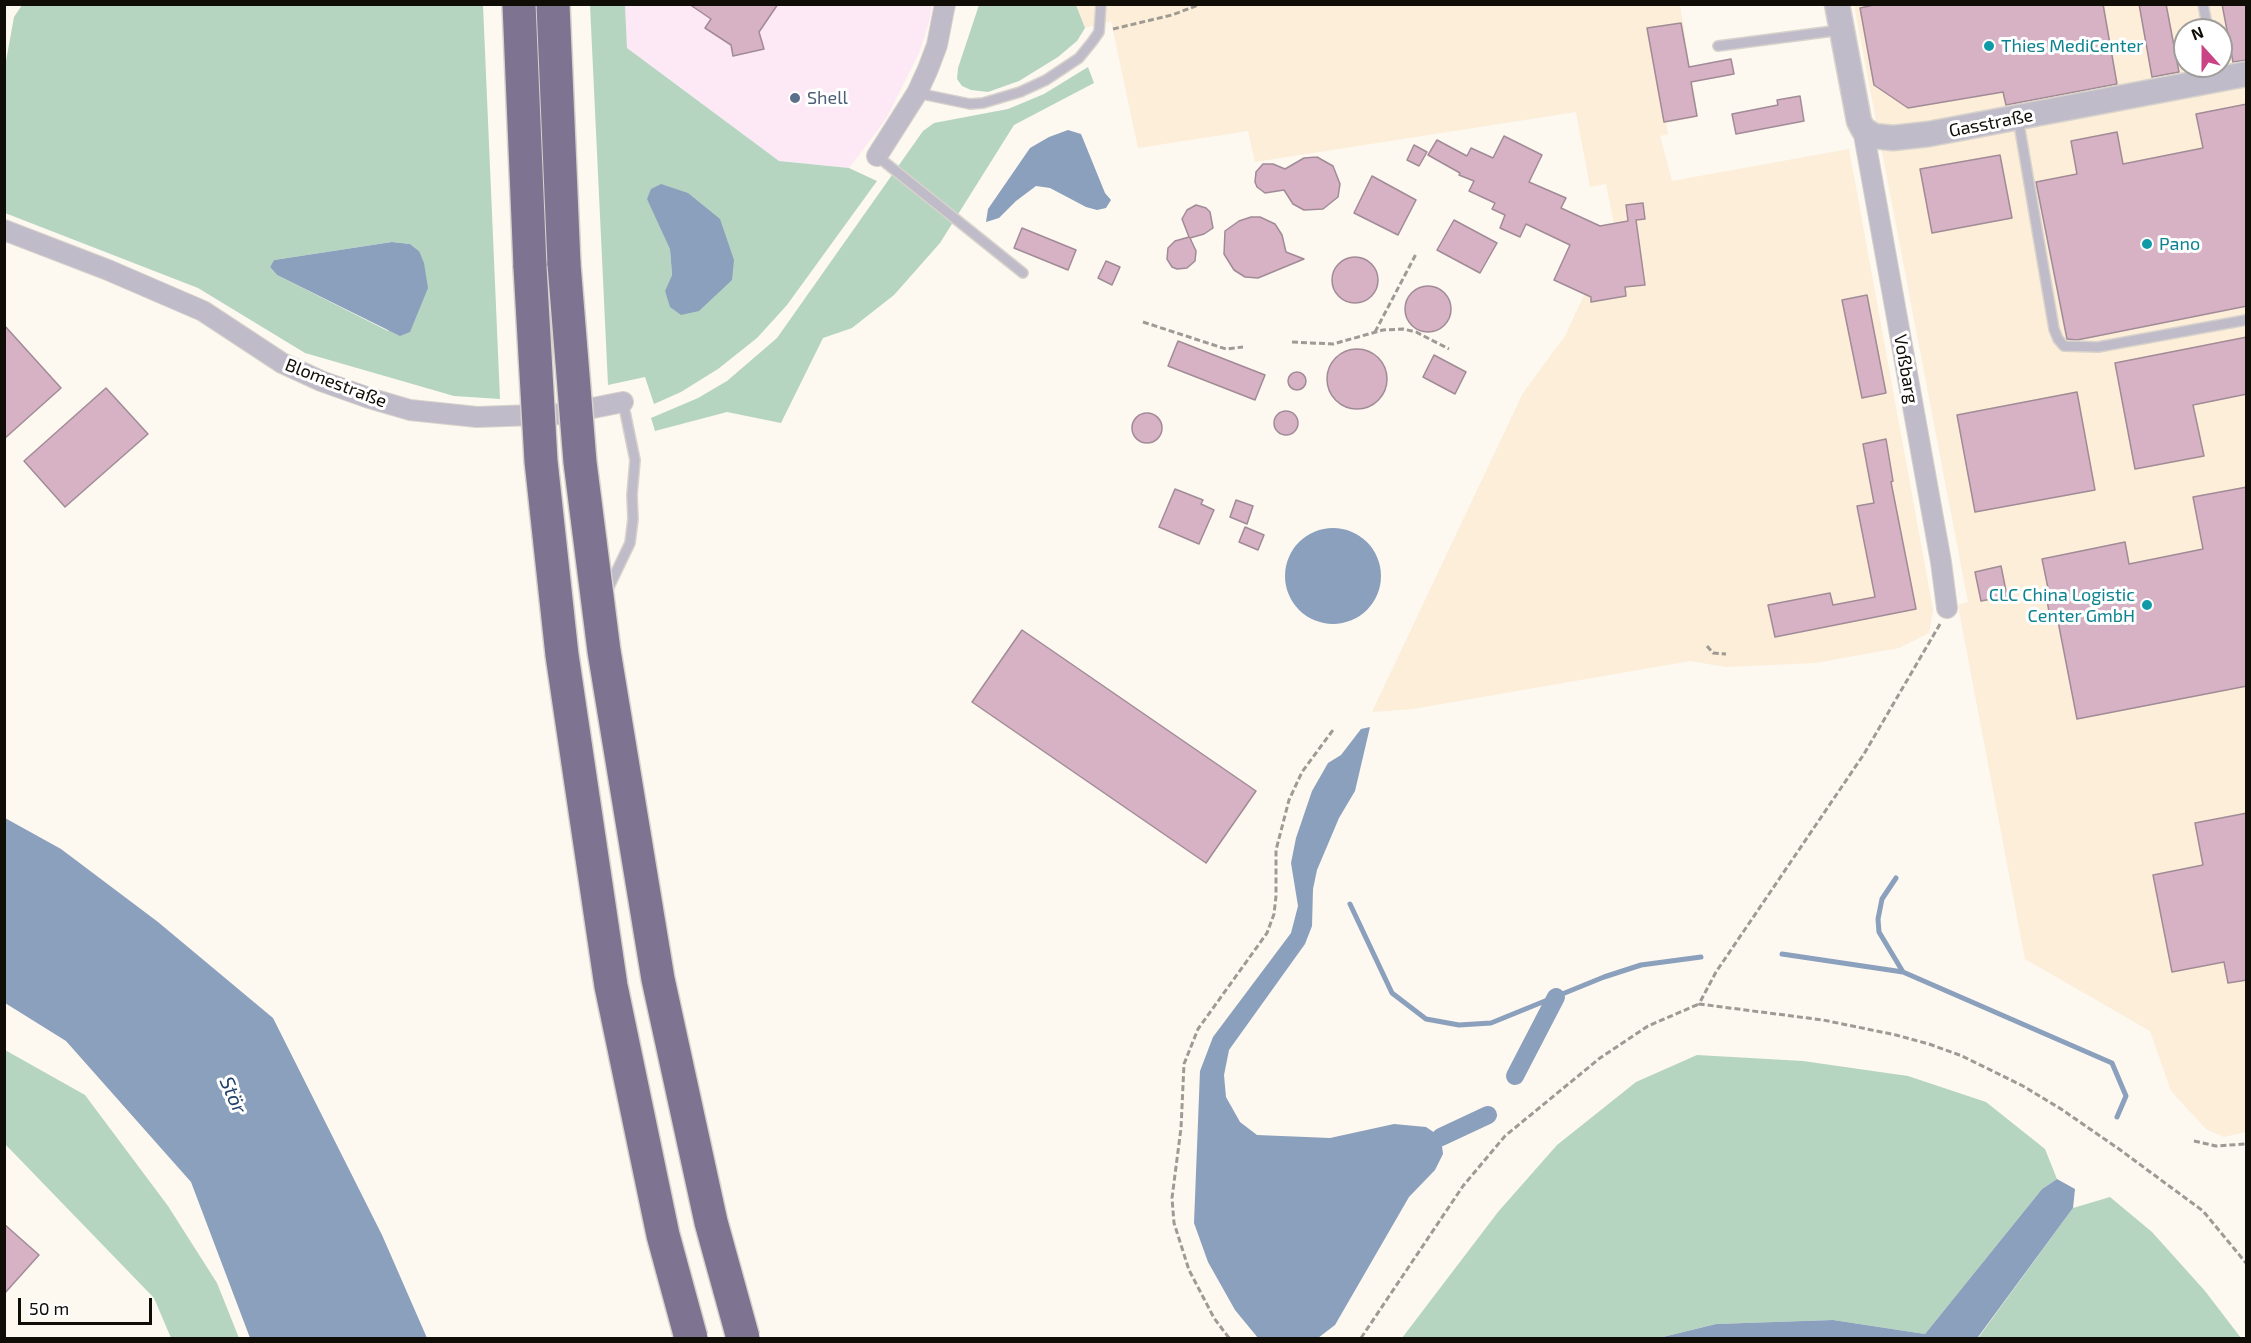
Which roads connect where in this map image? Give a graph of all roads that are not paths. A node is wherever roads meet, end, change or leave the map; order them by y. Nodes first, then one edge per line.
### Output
1 (519, 4) edge
2 (553, 4) edge
3 (945, 4) edge
4 (1101, 4) edge
5 (1837, 4) edge
6 (1841, 30) junction
7 (1718, 46) dead end
8 (2194, 78) edge
9 (917, 93) junction
10 (2018, 118) junction
11 (1863, 129) junction
12 (877, 156) joint
13 (4, 230) edge
14 (1023, 273) dead end
15 (2247, 320) edge
16 (623, 402) joint
17 (1947, 608) road end
18 (590, 624) dead end
19 (593, 648) dead end
20 (595, 660) dead end
21 (646, 972) dead end
22 (653, 1006) dead end
23 (691, 1338) edge
24 (743, 1338) edge

1 - 23 highway, bridge
2 - 24 highway, bridge
3 - 9 street
4 - 9 lane
5 - 6 street
6 - 7 lane
6 - 11 street
8 - 10 street, Gasstraße
9 - 12 street
10 - 11 street, Gasstraße
10 - 15 lane
11 - 17 street, Voßbarg
12 - 14 lane
13 - 16 street, Blomestraße
16 - 18 lane
19 - 20 lane
21 - 22 lane

